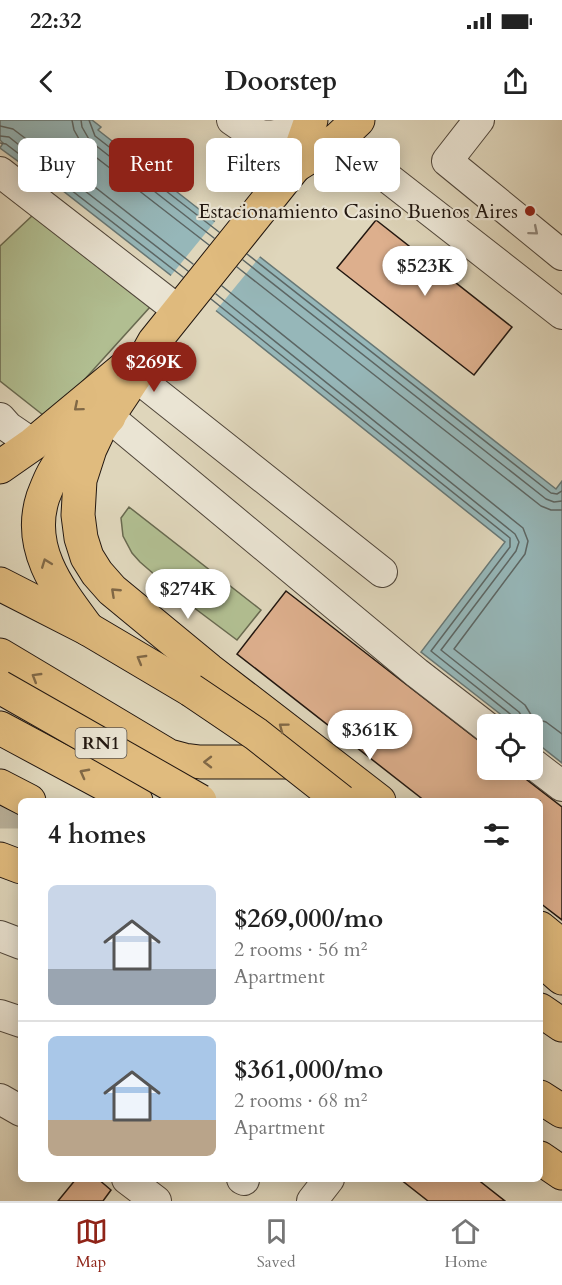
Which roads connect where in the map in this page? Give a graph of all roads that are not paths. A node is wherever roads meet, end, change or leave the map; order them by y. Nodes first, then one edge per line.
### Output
1 (232, 120) edge
2 (479, 120) edge
3 (310, 122) edge
4 (348, 130) edge
5 (302, 142) edge
6 (302, 165) edge
7 (0, 172) edge
8 (275, 192) edge
9 (562, 255) edge
10 (184, 305) junction
11 (551, 307) edge
12 (154, 342) junction
13 (135, 376) junction
14 (109, 417) junction
15 (0, 418) edge
16 (33, 444) junction
17 (0, 467) edge
18 (382, 572) dead end
19 (0, 584) edge
20 (88, 629) junction
21 (0, 655) edge
22 (0, 686) edge
23 (477, 719) edge
24 (0, 722) edge
25 (0, 728) edge
26 (330, 762) junction
27 (543, 771) edge
28 (0, 786) edge
29 (562, 786) edge
30 (23, 798) edge
31 (130, 798) edge
32 (195, 798) edge
33 (337, 798) edge
34 (375, 798) edge
35 (0, 859) edge
36 (18, 866) edge
37 (543, 930) edge
38 (0, 936) edge
39 (18, 943) edge
40 (562, 946) edge
41 (543, 962) edge
42 (562, 978) edge
43 (543, 1012) edge
44 (0, 1015) edge
45 (18, 1021) edge
46 (562, 1025) edge
47 (543, 1038) edge
48 (562, 1050) edge
49 (0, 1099) edge
50 (543, 1099) edge
51 (18, 1109) edge
52 (562, 1111) edge
53 (543, 1160) edge
54 (562, 1173) edge
55 (131, 1182) edge
56 (327, 1182) edge
57 (156, 1201) edge
58 (312, 1201) edge

1 - 3 street
2 -> 9 street
3 - 5 main road
4 - 6 main road
4 - 11 street
7 - 10 street
8 - 10 main road
10 - 12 main road
12 - 13 main road
12 -> 16 main road
13 - 14 main road
13 - 18 street
20 -> 14 main road
14 - 23 street
26 -> 14 main road
15 - 16 street
16 - 17 main road
19 - 20 main road
33 -> 20 main road, bridge
26 -> 21 main road
22 - 24 main road
22 - 32 main road, RN1, bridge
31 -> 25 main road
26 - 34 main road
27 - 29 street
28 - 30 main road
35 - 36 main road
37 - 40 main road
38 - 39 street
41 - 42 main road
43 - 46 main road
44 - 45 street
47 - 48 main road
49 - 51 street
50 - 52 main road
53 - 54 main road
55 - 57 street
56 - 58 street

